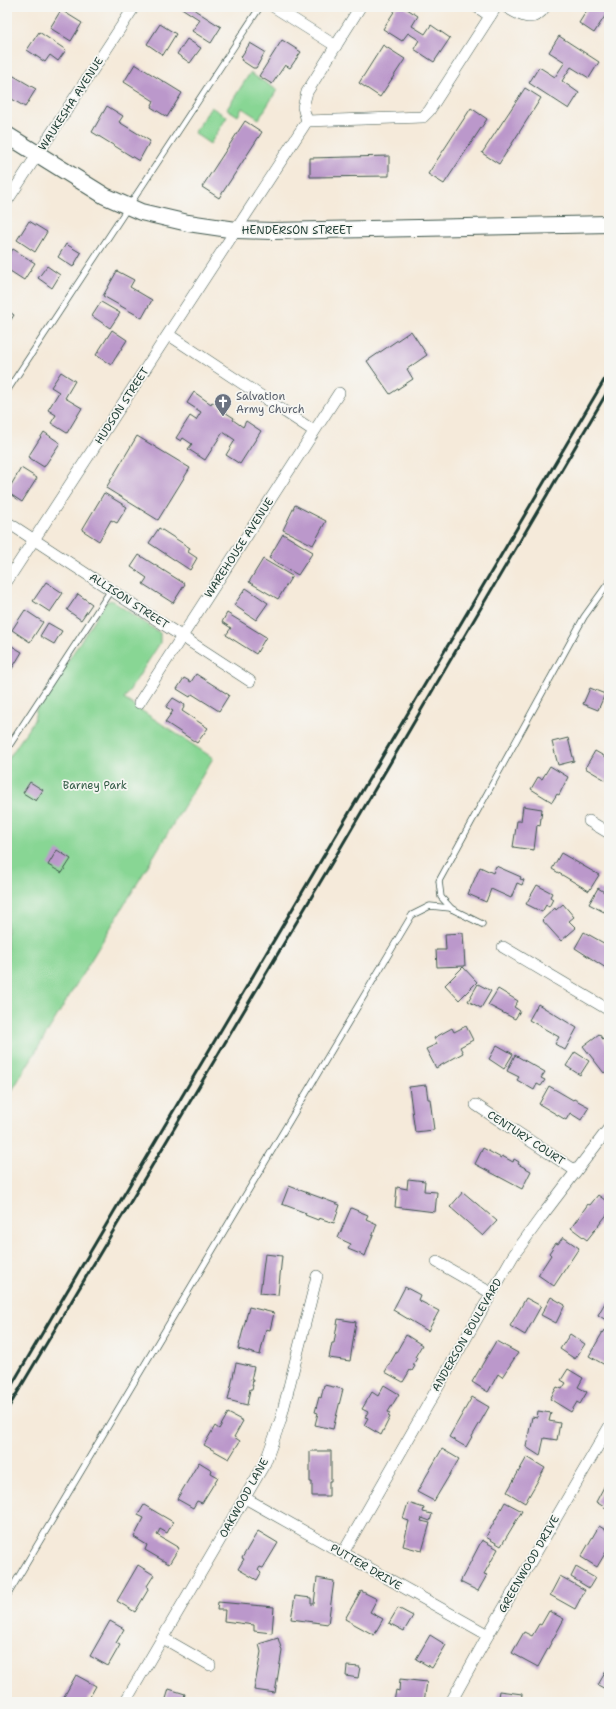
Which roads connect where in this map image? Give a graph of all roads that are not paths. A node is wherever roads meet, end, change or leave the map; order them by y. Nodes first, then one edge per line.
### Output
1 (9, 7) edge
2 (134, 7) edge
3 (260, 7) edge
4 (274, 7) edge
5 (360, 7) edge
6 (476, 7) edge
7 (506, 7) edge
8 (545, 7) edge
9 (7, 10) edge
10 (493, 11) edge
11 (336, 46) junction
12 (307, 121) junction
13 (7, 135) edge
14 (38, 154) junction
15 (7, 201) edge
16 (129, 207) junction
17 (609, 224) edge
18 (236, 230) junction
19 (169, 335) junction
20 (7, 391) edge
21 (339, 393) dead end
22 (314, 431) junction
23 (7, 522) edge
24 (34, 540) junction
25 (7, 581) edge
26 (609, 582) edge
27 (110, 590) junction
28 (182, 636) junction
29 (250, 681) dead end
30 (139, 703) dead end
31 (7, 749) edge
32 (589, 821) dead end
33 (609, 833) edge
34 (452, 909) junction
35 (482, 924) dead end
36 (503, 947) dead end
37 (609, 1010) edge
38 (476, 1105) dead end
39 (609, 1128) edge
40 (576, 1171) junction
41 (437, 1262) dead end
42 (317, 1276) dead end
43 (491, 1293) junction
44 (609, 1427) edge
45 (245, 1498) junction
46 (343, 1553) junction
47 (7, 1596) edge
48 (488, 1636) junction
49 (163, 1638) junction
50 (210, 1665) dead end
51 (125, 1702) edge
52 (451, 1702) edge

1 - 9 lane
2 - 14 street, WAUKESHA AVENUE
3 - 16 lane
4 - 11 street
5 - 11 street
6 - 10 street
7 - 8 street
10 - 12 street
11 - 12 street
12 - 18 street, HUDSON STREET
13 - 14 main road, HENDERSON STREET
14 - 15 street, WAUKESHA AVENUE
14 - 16 main road, HENDERSON STREET
16 - 18 main road, HENDERSON STREET
16 - 20 lane
17 - 18 main road, HENDERSON STREET
18 - 19 street, HUDSON STREET
19 - 22 street
19 - 24 street, HUDSON STREET
21 - 22 street, WAREHOUSE AVENUE
22 - 28 street, WAREHOUSE AVENUE
23 - 24 street, ALLISON STREET
24 - 25 street, HUDSON STREET
24 - 27 street, ALLISON STREET
26 - 34 lane
27 - 28 street, ALLISON STREET
27 - 31 lane
28 - 29 street, ALLISON STREET
28 - 30 street, WAREHOUSE AVENUE
32 - 33 street
34 - 35 lane
34 - 47 lane
36 - 37 street
38 - 40 street, CENTURY COURT
39 - 40 street, ANDERSON BOULEVARD
40 - 43 street, ANDERSON BOULEVARD
41 - 43 street
42 - 45 street, OAKWOOD LANE
43 - 46 street, ANDERSON BOULEVARD
44 - 48 street, GREENWOOD DRIVE
45 - 46 street, PUTTER DRIVE
45 - 49 street, OAKWOOD LANE
46 - 48 street, PUTTER DRIVE
48 - 52 street, GREENWOOD DRIVE
49 - 50 street
49 - 51 street, OAKWOOD LANE

